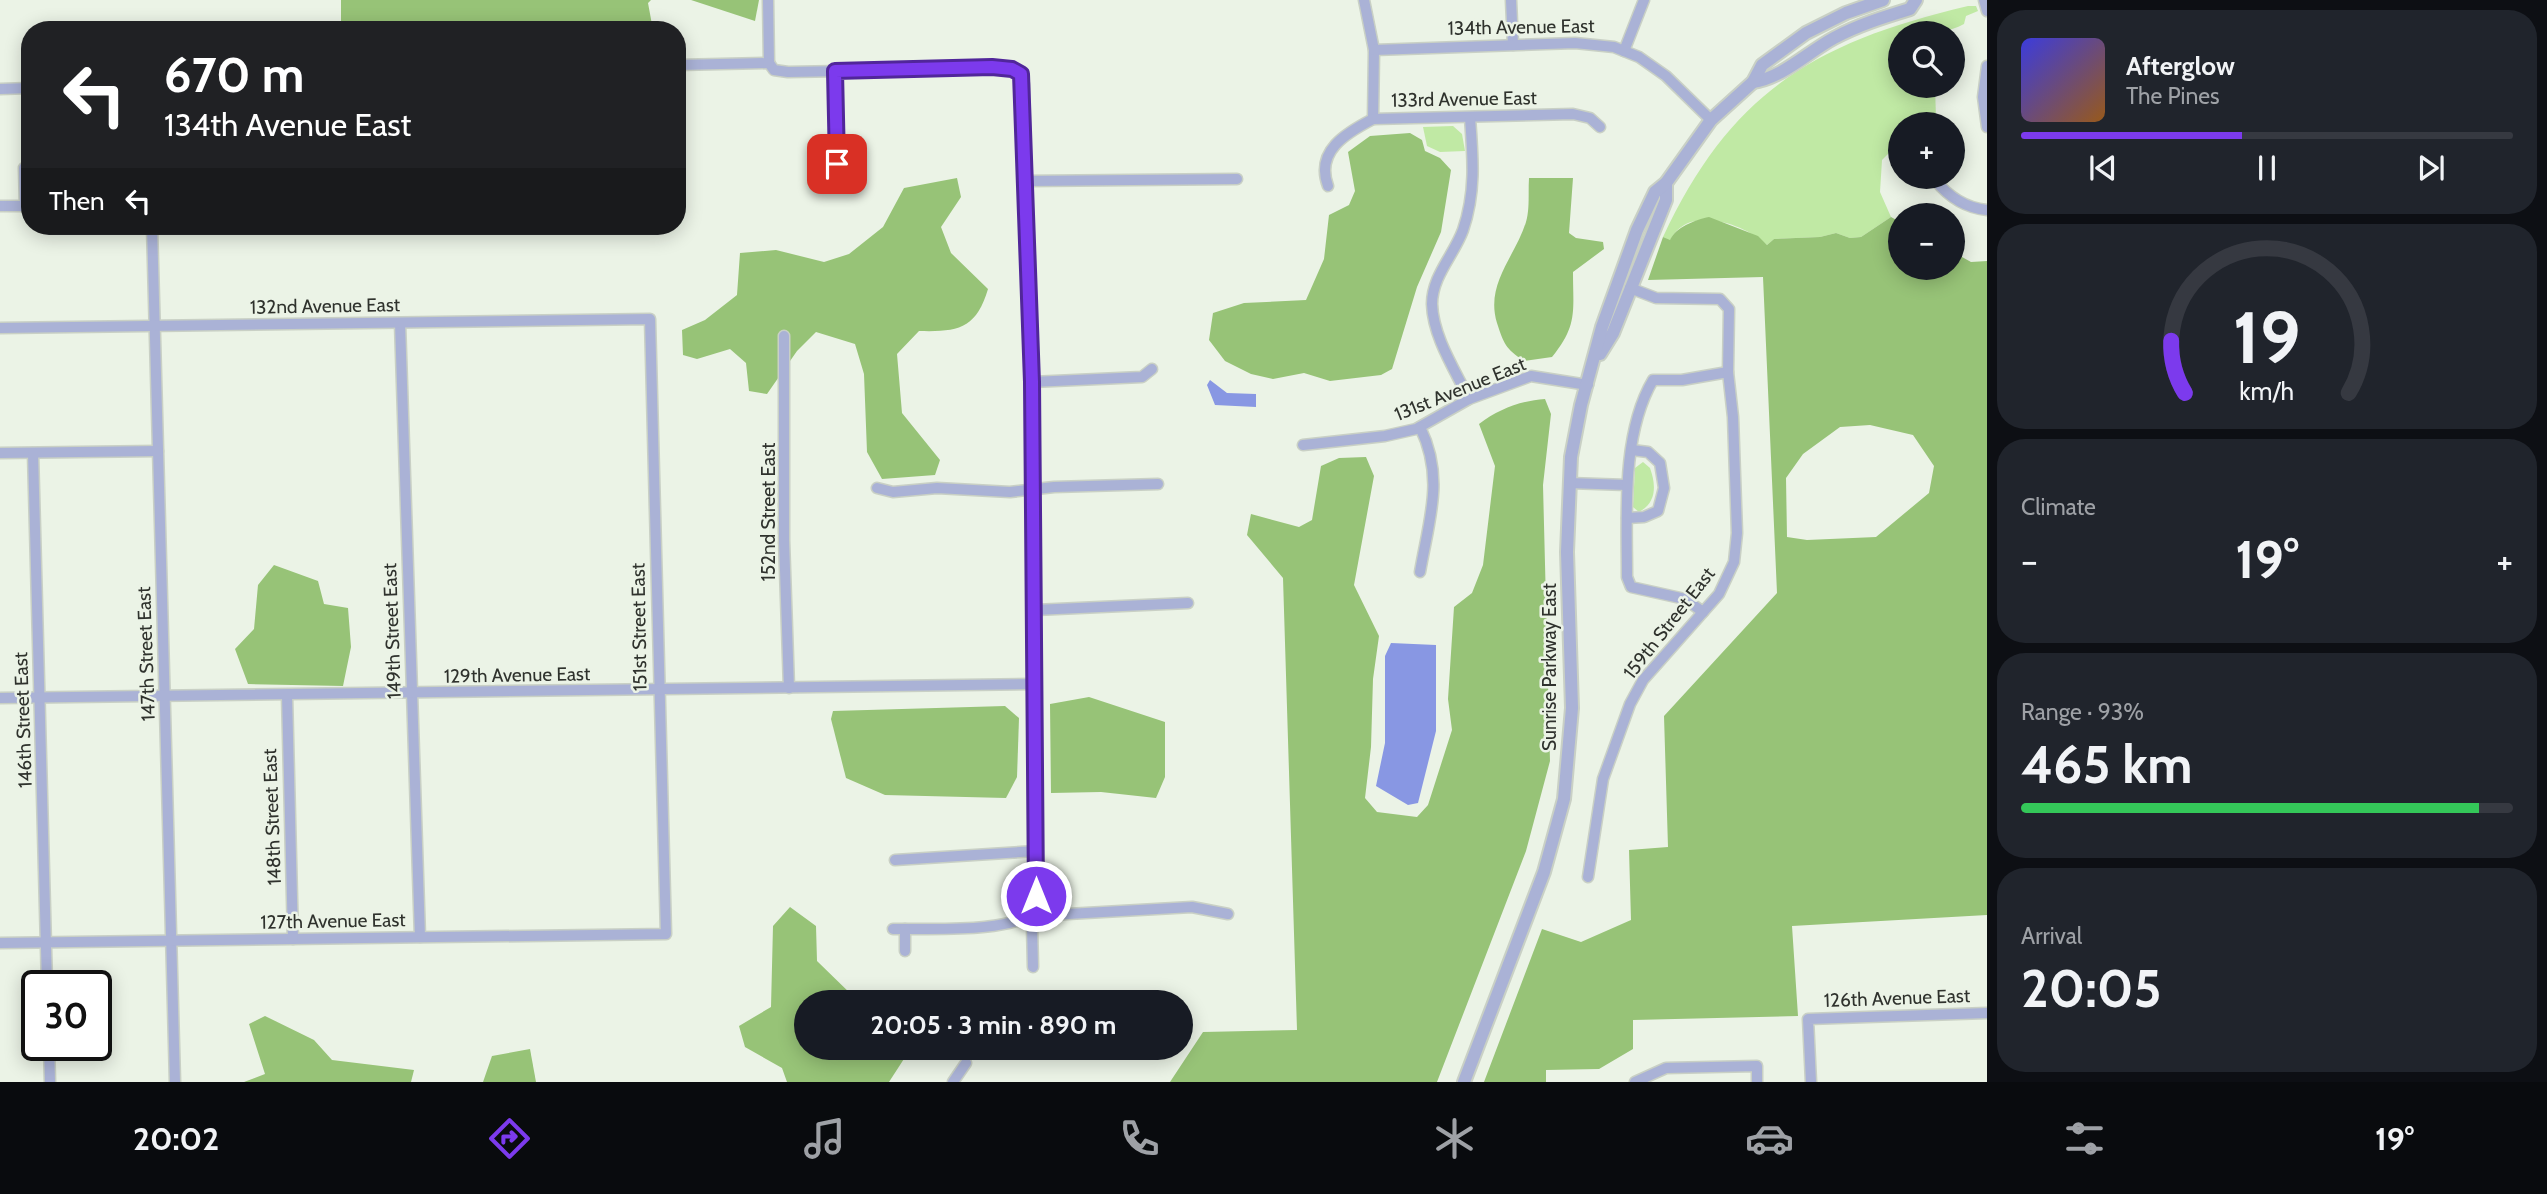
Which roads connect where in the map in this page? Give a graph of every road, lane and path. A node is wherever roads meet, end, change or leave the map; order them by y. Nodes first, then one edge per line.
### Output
1 (768, 0) edge
2 (1364, 0) edge
3 (1511, 0) edge
4 (1644, 0) edge
5 (1883, 0) edge
6 (1916, 0) edge
7 (1984, 0) edge
8 (1987, 11) edge
9 (1513, 45) junction
10 (1374, 50) junction
11 (1624, 51) junction
12 (769, 63) junction
13 (686, 65) edge
14 (1987, 66) edge
15 (835, 71) junction
16 (1753, 82) junction
17 (21, 88) edge
18 (0, 89) edge
19 (1470, 118) junction
20 (1373, 119) junction
21 (1711, 120) junction
22 (1600, 127) dead end
23 (1987, 127) edge
24 (837, 164) dead end
25 (1237, 179) dead end
26 (1026, 181) junction
27 (1666, 183) junction
28 (1328, 186) dead end
29 (1942, 189) edge
30 (0, 206) edge
31 (21, 206) edge
32 (1987, 210) edge
33 (152, 235) edge
34 (1630, 288) junction
35 (650, 319) joint
36 (400, 323) junction
37 (154, 327) junction
38 (0, 328) edge
39 (784, 336) dead end
40 (1594, 364) junction
41 (1152, 369) dead end
42 (1728, 372) junction
43 (1032, 382) junction
44 (1588, 385) junction
45 (1469, 399) junction
46 (1420, 427) junction
47 (1303, 445) dead end
48 (1632, 450) junction
49 (158, 451) junction
50 (0, 453) edge
51 (33, 453) junction
52 (1569, 483) junction
53 (1158, 484) dead end
54 (1627, 485) junction
55 (877, 488) dead end
56 (1032, 491) junction
57 (1627, 518) junction
58 (1420, 572) dead end
59 (1188, 603) dead end
60 (1035, 610) junction
61 (1703, 612) junction
62 (1034, 684) junction
63 (789, 688) junction
64 (658, 691) junction
65 (411, 694) junction
66 (287, 695) junction
67 (164, 696) junction
68 (0, 698) edge
69 (40, 698) junction
70 (1036, 851) junction
71 (895, 860) dead end
72 (1588, 877) dead end
73 (1040, 910) junction
74 (1228, 914) dead end
75 (1028, 919) junction
76 (893, 929) dead end
77 (905, 929) junction
78 (666, 934) joint
79 (419, 937) junction
80 (293, 939) junction
81 (171, 941) junction
82 (0, 943) edge
83 (46, 943) junction
84 (905, 951) dead end
85 (1032, 967) dead end
86 (47, 970) edge
87 (1987, 1013) edge
88 (49, 1061) edge
89 (966, 1063) dead end
90 (50, 1082) edge
91 (175, 1082) edge
92 (953, 1082) edge
93 (1464, 1082) edge
94 (1635, 1082) edge
95 (1757, 1082) edge
96 (1811, 1082) edge

1 - 12 street
2 - 10 street
3 - 9 street
4 - 11 street
5 - 16 street
6 - 16 street
7 - 8 street
9 - 10 street, 134th Avenue East
9 - 11 street, 134th Avenue East
10 - 20 street
11 - 21 street, 134th Avenue East
12 - 13 street
12 - 15 street
14 - 23 street
15 - 24 street
15 - 26 street
16 - 21 street
17 - 18 street
19 - 20 street, 133rd Avenue East
19 - 22 street, 133rd Avenue East
19 - 45 street
20 - 28 street, 133rd Avenue East
21 - 27 street, Sunrise Parkway East
25 - 26 street
26 - 43 street
27 - 34 street, Sunrise Parkway East
27 - 40 street, Sunrise Parkway East
29 - 32 street
30 - 31 street
33 - 37 street, 147th Street East
34 - 40 street, Sunrise Parkway East
34 - 42 street, 159th Street East
35 - 36 street, 132nd Avenue East
35 - 64 street, 151st Street East
36 - 37 street, 132nd Avenue East
36 - 65 street, 149th Street East
37 - 38 street, 132nd Avenue East
37 - 49 street, 147th Street East
39 - 63 street, 152nd Street East
40 - 44 street, Sunrise Parkway East
41 - 43 street
42 - 48 street
42 - 61 street, 159th Street East
43 - 56 street
44 - 45 street, 131st Avenue East
44 - 52 street, Sunrise Parkway East
45 - 46 street, 131st Avenue East
46 - 47 street, 131st Avenue East
46 - 58 street
48 - 54 street
48 - 57 street
49 - 51 street
49 - 67 street, 147th Street East
50 - 51 street
51 - 69 street, 146th Street East
52 - 54 street
52 - 93 street, Sunrise Parkway East
53 - 56 street
54 - 57 street
55 - 56 street
56 - 60 street
57 - 61 street
59 - 60 street
60 - 62 street
61 - 72 street, 159th Street East
62 - 63 street, 129th Avenue East
62 - 70 street
63 - 64 street, 129th Avenue East
64 - 65 street, 129th Avenue East
64 - 78 street, 151st Street East
65 - 66 street, 129th Avenue East
65 - 79 street, 149th Street East
66 - 67 street, 129th Avenue East
66 - 80 street, 148th Street East
67 - 69 street, 129th Avenue East
67 - 81 street, 147th Street East
68 - 69 street, 129th Avenue East
69 - 83 street, 146th Street East
70 - 71 street
70 - 73 street
73 - 74 street
73 - 75 street
75 - 77 street
75 - 85 street
76 - 77 street
77 - 84 street
78 - 79 street, 127th Avenue East
79 - 80 street, 127th Avenue East
80 - 81 street, 127th Avenue East
81 - 83 street, 127th Avenue East
81 - 91 street, 147th Street East
82 - 83 street, 127th Avenue East
83 - 86 street, 146th Street East
87 - 96 street, 126th Avenue East
88 - 90 street
89 - 92 street
94 - 95 street

